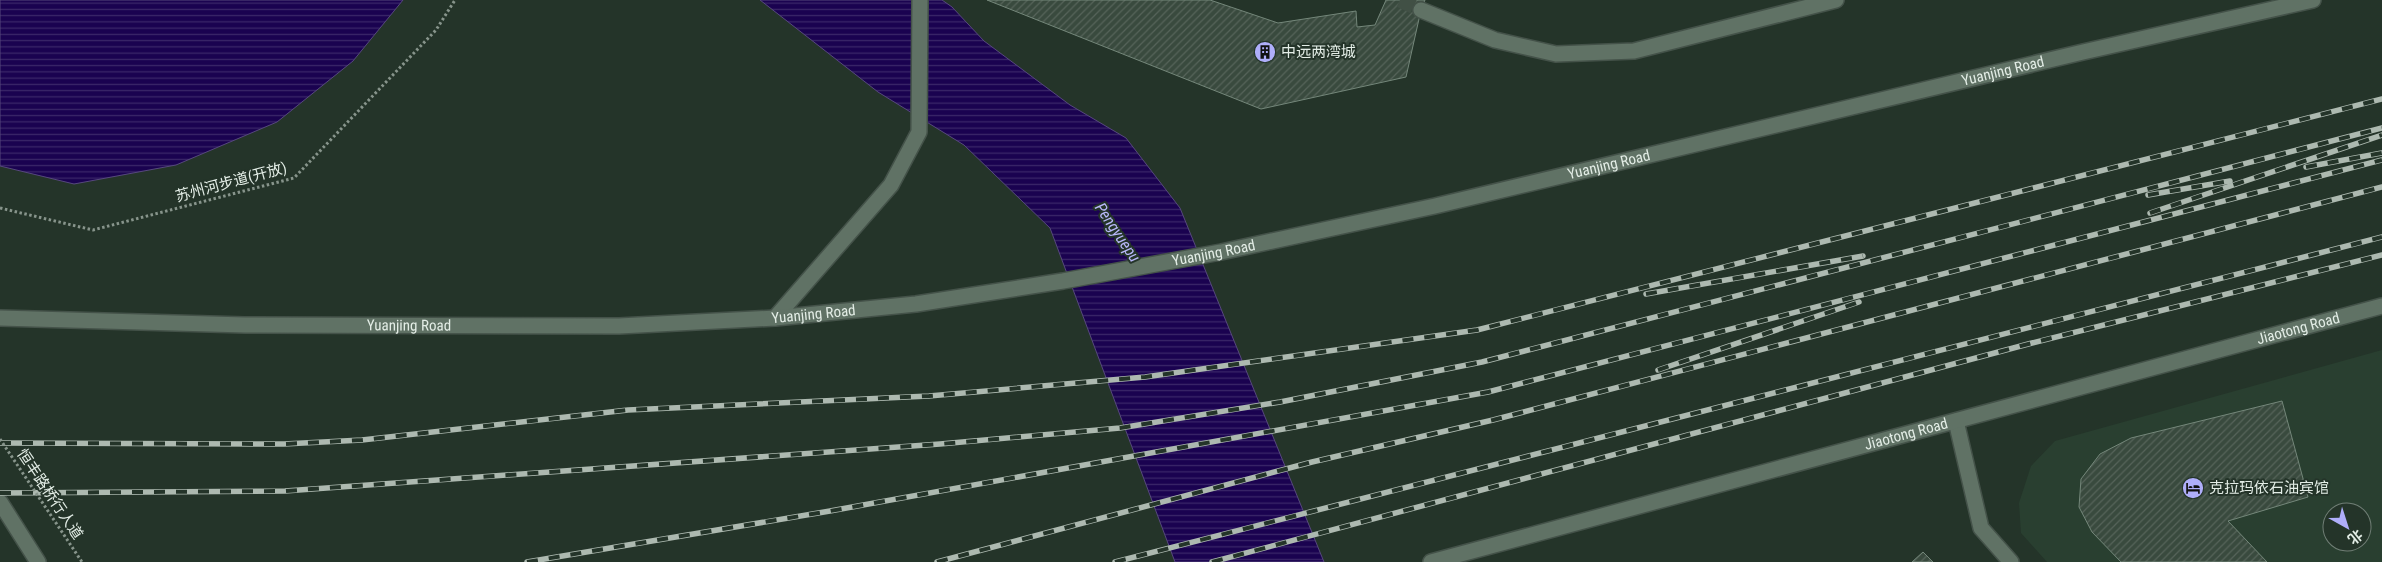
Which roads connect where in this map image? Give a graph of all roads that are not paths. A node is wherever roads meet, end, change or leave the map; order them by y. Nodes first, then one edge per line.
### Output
1 (920, 0) edge
2 (1836, 0) edge
3 (2313, 0) edge
4 (1421, 10) tunnel mouth
5 (2382, 306) edge
6 (0, 318) edge
7 (775, 318) junction
8 (1956, 421) junction
9 (0, 502) edge
10 (38, 562) edge
11 (1431, 562) edge
12 (2010, 562) edge

1 - 7 street
2 - 4 street
3 - 7 street, Yuanjing Road
5 - 8 street, Jiaotong Road
6 - 7 street, Yuanjing Road
8 - 11 street, Jiaotong Road
8 - 12 street
9 - 10 street

